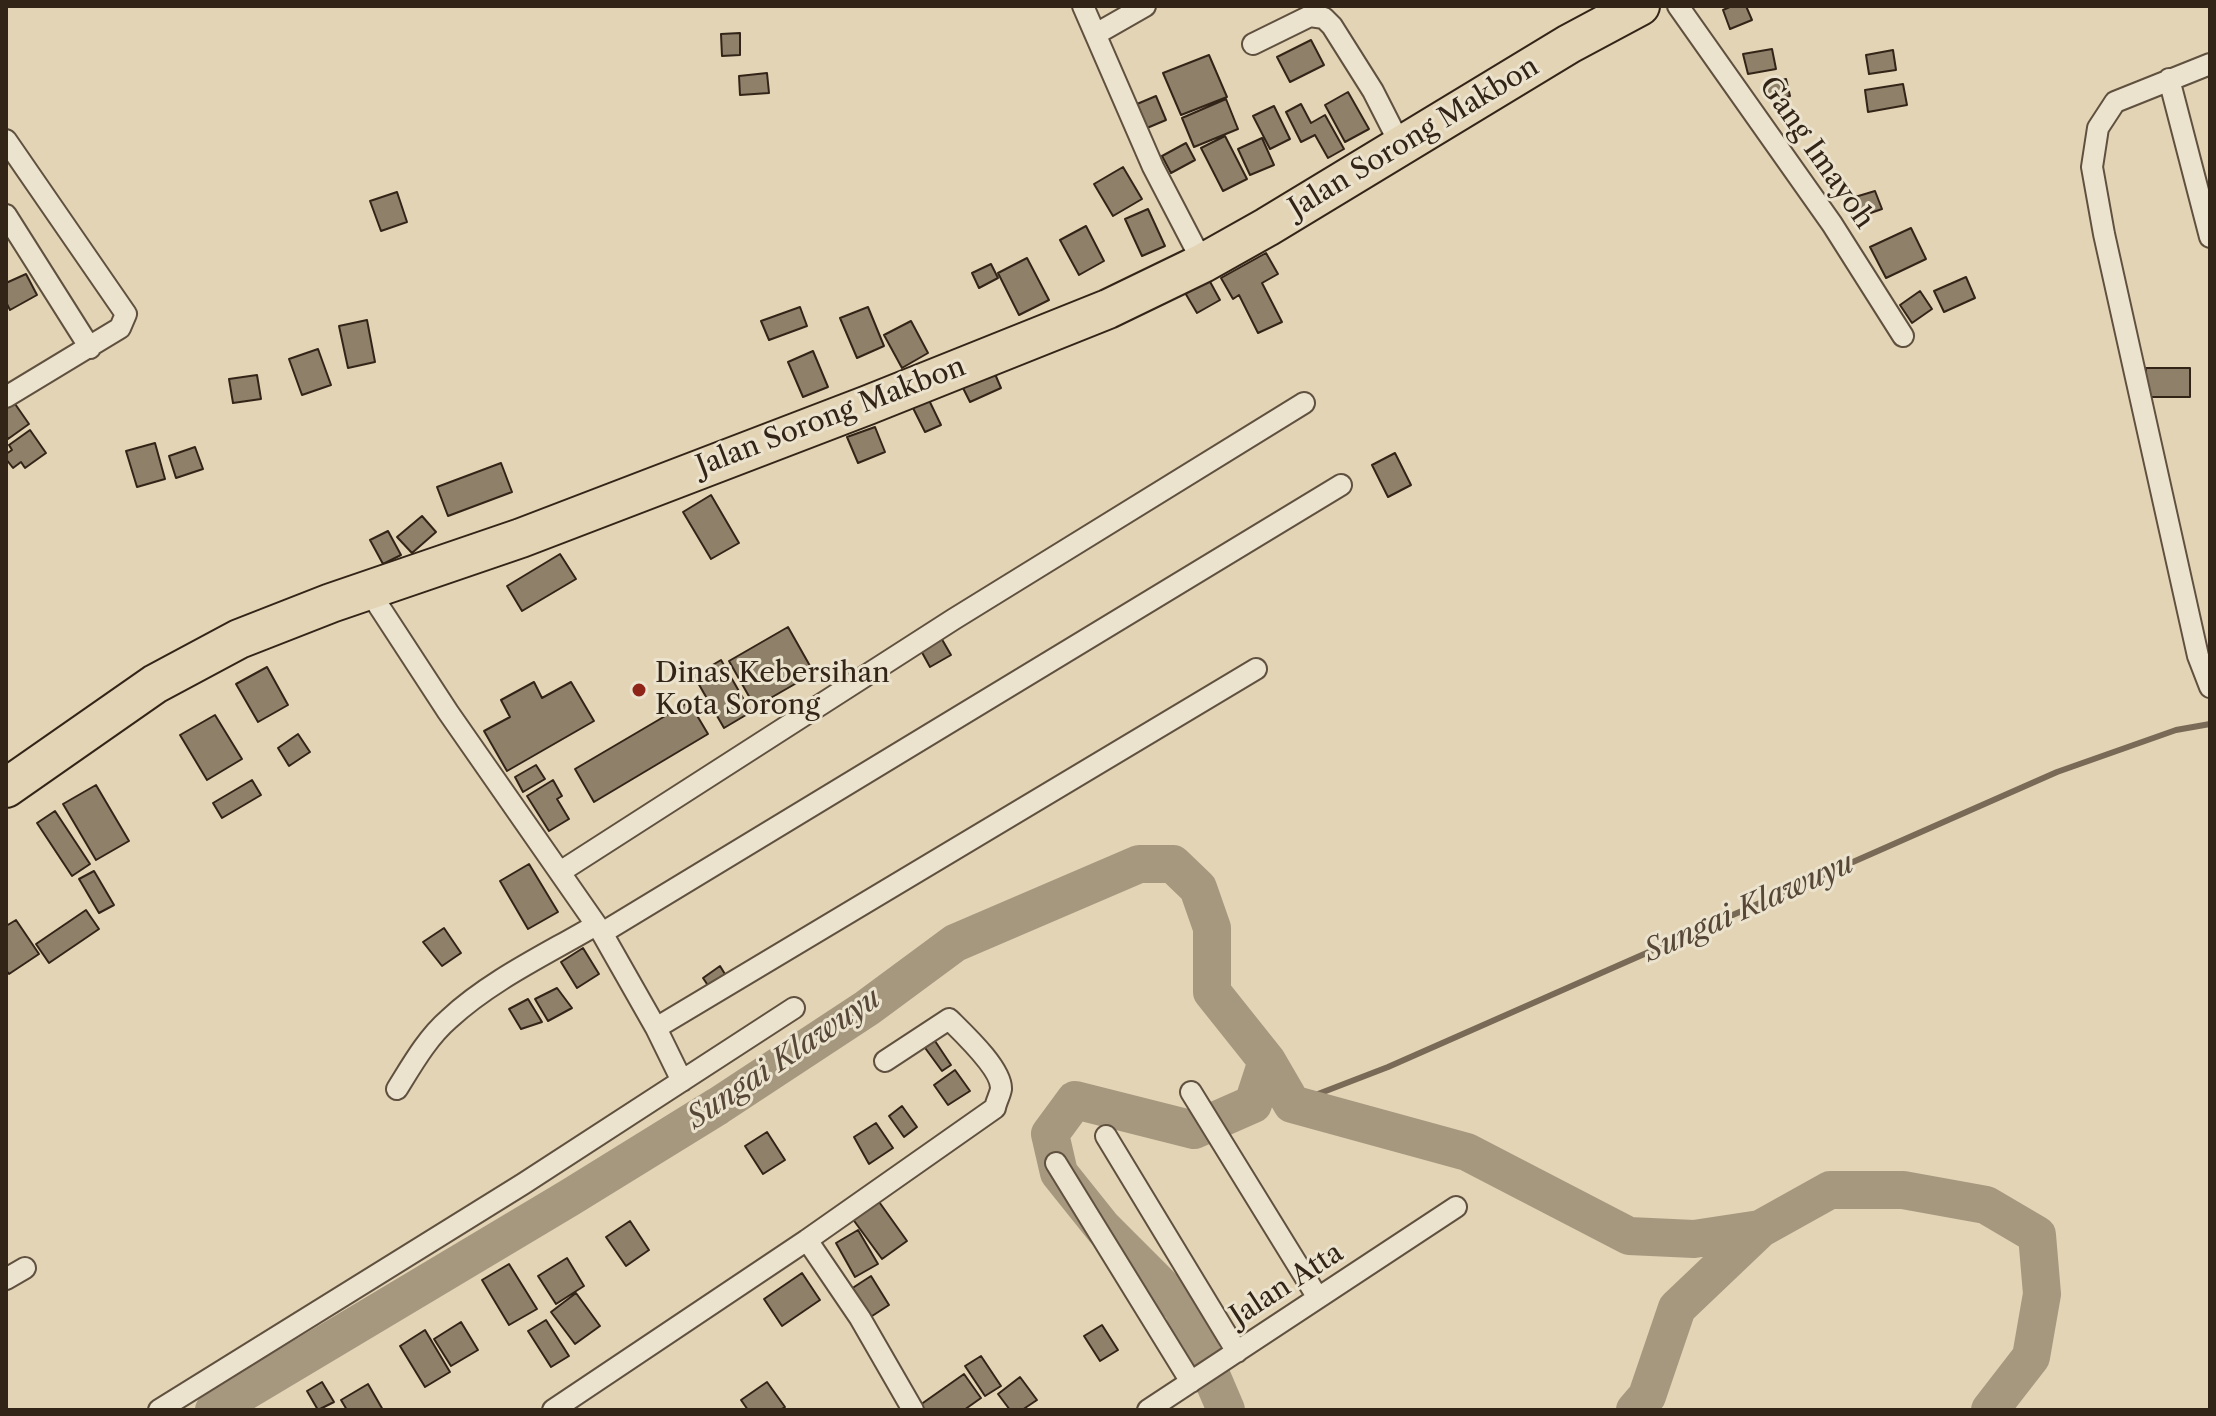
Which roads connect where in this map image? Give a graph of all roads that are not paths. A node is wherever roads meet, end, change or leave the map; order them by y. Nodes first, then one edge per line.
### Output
1 (1083, 6) edge
2 (1145, 6) edge
3 (1640, 6) edge
4 (1678, 6) edge
5 (1096, 34) junction
6 (1253, 44) dead end
7 (2210, 64) edge
8 (2169, 79) junction
9 (6, 140) edge
10 (1401, 146) junction
11 (6, 215) edge
12 (2210, 237) edge
13 (1203, 263) junction
14 (1903, 336) dead end
15 (90, 348) junction
16 (6, 397) edge
17 (1304, 403) dead end
18 (1341, 485) dead end
19 (369, 591) junction
20 (1256, 669) dead end
21 (2210, 687) edge
22 (6, 788) edge
23 (560, 872) junction
24 (599, 929) junction
25 (794, 1008) dead end
26 (656, 1028) junction
27 (885, 1061) dead end
28 (682, 1081) junction
29 (397, 1089) dead end
30 (1191, 1092) dead end
31 (1106, 1136) dead end
32 (1056, 1163) dead end
33 (1456, 1207) dead end
34 (807, 1240) junction
35 (25, 1268) dead end
36 (6, 1279) edge
37 (1318, 1298) junction
38 (1237, 1352) junction
39 (1191, 1382) junction
40 (159, 1410) edge
41 (553, 1410) edge
42 (913, 1410) edge
43 (1148, 1410) edge

1 - 5 street
2 - 5 street
3 - 10 highway, Jalan Sorong Makbon
4 - 14 street, Gang Imayoh
5 - 13 street
6 - 10 street
7 - 8 street
8 - 12 street
8 - 21 street
9 - 15 street
10 - 13 highway, Jalan Sorong Makbon
11 - 15 street
13 - 19 highway, Jalan Sorong Makbon
15 - 16 street
17 - 23 street
18 - 24 street
19 - 22 highway, Jalan Sorong Makbon
19 - 23 street
20 - 26 street
23 - 24 street
24 - 26 street
24 - 29 street
25 - 28 street
26 - 28 street
27 - 34 street
28 - 40 street
30 - 37 street
31 - 38 street
32 - 39 street
33 - 37 street, Jalan Atta
34 - 41 street
34 - 42 street
35 - 36 street
37 - 38 street, Jalan Atta
38 - 39 street, Jalan Atta
39 - 43 street, Jalan Atta

